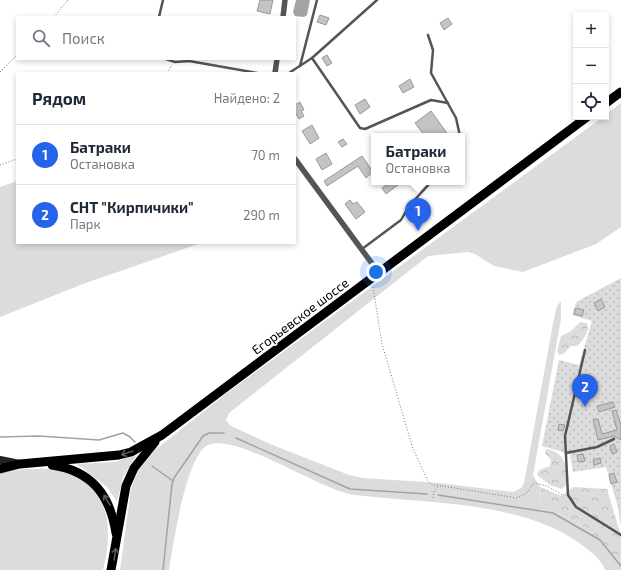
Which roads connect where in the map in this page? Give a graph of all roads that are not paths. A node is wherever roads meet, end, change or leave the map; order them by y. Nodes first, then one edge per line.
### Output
1 (163, 0) edge
2 (285, 0) edge
3 (317, 0) edge
4 (377, 0) edge
5 (158, 16) edge
6 (283, 16) edge
7 (428, 35) dead end
8 (312, 58) junction
9 (169, 60) edge
10 (277, 60) edge
11 (300, 66) junction
12 (251, 72) edge
13 (275, 72) edge
14 (291, 72) edge
15 (621, 92) edge
16 (609, 101) edge
17 (448, 103) junction
18 (583, 120) edge
19 (459, 133) edge
20 (296, 160) edge
21 (428, 185) edge
22 (362, 250) junction
23 (375, 276) junction
24 (586, 350) dead end
25 (162, 435) junction
26 (614, 439) dead end
27 (566, 453) junction
28 (0, 460) edge
29 (42, 463) junction
30 (20, 464) junction
31 (0, 469) edge
32 (621, 535) edge
33 (117, 537) junction
34 (111, 570) edge

1 - 5 lane
2 - 6 street
3 - 11 lane
4 - 8 lane
7 - 17 lane
8 - 11 lane
8 - 17 lane
9 - 12 lane
10 - 13 street
11 - 14 lane
15 - 16 main road
17 - 19 lane
18 - 23 main road, Егорьевское шоссе
20 - 22 street
21 - 22 lane
22 - 23 street
23 - 25 main road, Егорьевское шоссе
24 - 27 lane
25 -> 29 main road, Егорьевское шоссе
25 - 33 main road, Егорьевское шоссе
26 - 27 lane
27 - 32 lane
28 - 30 main road
29 - 30 main road, Егорьевское шоссе
33 -> 29 main road
30 - 31 main road, Егорьевское шоссе
34 -> 33 main road, Егорьевское шоссе

